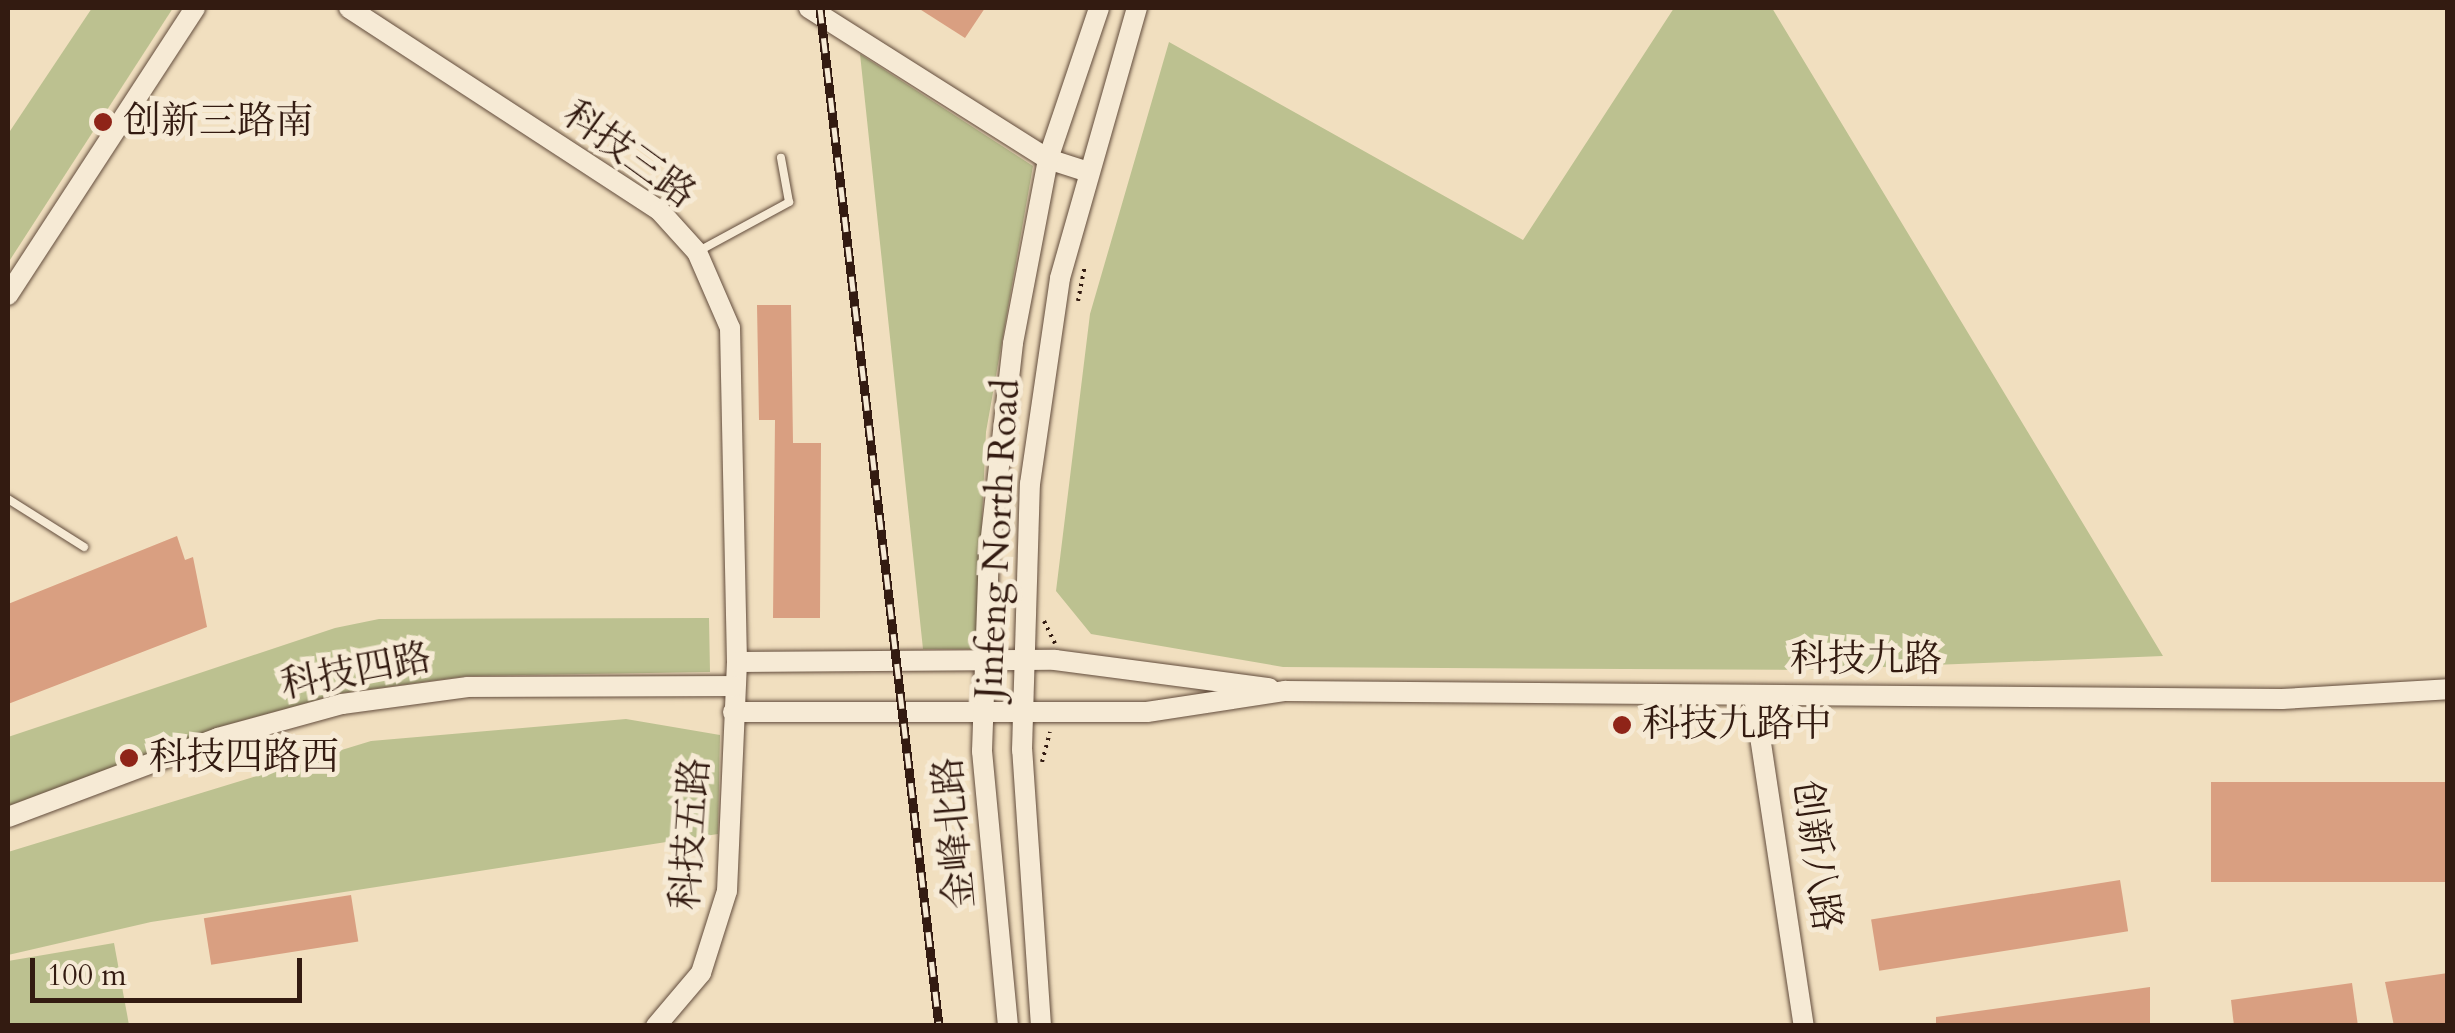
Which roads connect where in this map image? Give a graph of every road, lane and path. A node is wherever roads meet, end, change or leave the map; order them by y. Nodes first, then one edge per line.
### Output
1 (195, 8) edge
2 (349, 8) edge
3 (809, 8) edge
4 (1099, 8) edge
5 (1137, 8) edge
6 (780, 158) dead end
7 (1048, 159) junction
8 (1086, 171) junction
9 (697, 252) junction
10 (1087, 258) dead end
11 (8, 295) edge
12 (1076, 310) dead end
13 (8, 499) edge
14 (84, 547) dead end
15 (1040, 614) dead end
16 (984, 659) junction
17 (1024, 660) junction
18 (1056, 660) junction
19 (737, 662) junction
20 (734, 686) junction
21 (2448, 689) edge
22 (1285, 691) junction
23 (1754, 697) junction
24 (733, 712) junction
25 (1022, 712) junction
26 (1055, 713) junction
27 (981, 714) junction
28 (1039, 773) dead end
29 (8, 817) edge
30 (656, 1026) edge
31 (1008, 1026) edge
32 (1041, 1026) edge
33 (1804, 1026) edge

1 - 11 street
2 - 9 street, 科技三路
3 - 7 street
4 - 7 street
5 - 8 street, Jinfeng North Road
6 - 9 lane
7 - 8 street
7 - 16 street, 金峰北路
8 - 17 street, Jinfeng North Road
9 - 19 street, 科技三路
10 - 12 path
13 - 14 lane
15 - 18 path
16 - 17 street
16 - 19 street
16 - 27 street, 金峰北路
17 - 18 street, 科技九路
17 - 25 street, Jinfeng North Road
18 - 22 street, 科技九路
19 - 20 street, 科技三路
20 - 24 street, 科技五路
20 - 29 street, 科技四路
21 - 23 street, 科技九路
22 - 23 street, 科技九路
22 - 26 street, 科技九路
23 - 33 street, 创新八路
24 - 27 street
24 - 30 street, 科技五路
25 - 26 street, 科技九路
25 - 27 street
25 - 32 street, Jinfeng North Road
26 - 28 path
27 - 31 street, 金峰北路

